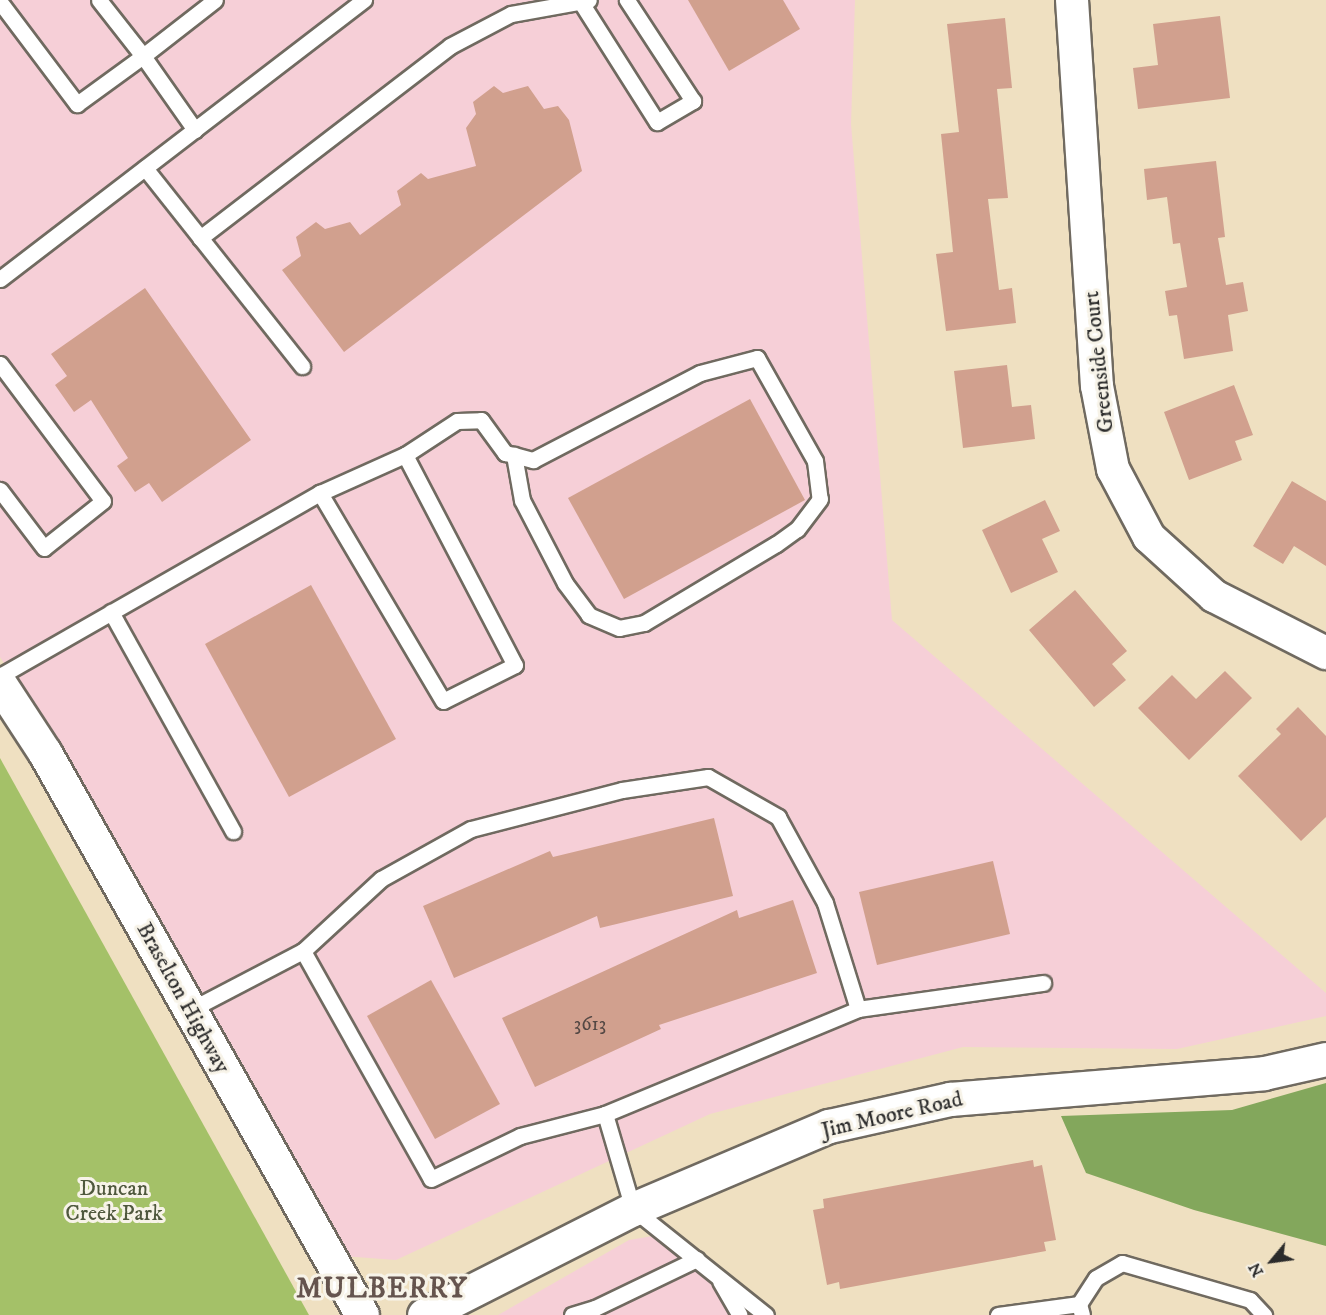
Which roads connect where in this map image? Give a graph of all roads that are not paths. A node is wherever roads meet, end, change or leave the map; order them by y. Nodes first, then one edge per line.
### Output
1 (99, 0) edge
2 (215, 0) edge
3 (364, 0) edge
4 (627, 0) edge
5 (1072, 0) edge
6 (0, 2) edge
7 (586, 2) edge
8 (143, 56) junction
9 (195, 130) junction
10 (145, 168) junction
11 (200, 238) junction
12 (0, 279) edge
13 (0, 364) edge
14 (302, 366) dead end
15 (405, 455) junction
16 (514, 455) junction
17 (0, 490) edge
18 (320, 493) junction
19 (111, 612) junction
20 (1326, 653) edge
21 (0, 676) edge
22 (0, 684) edge
23 (232, 831) dead end
24 (303, 951) junction
25 (1043, 983) dead end
26 (858, 1009) junction
27 (190, 1010) junction
28 (1326, 1059) edge
29 (605, 1114) junction
30 (633, 1209) junction
31 (697, 1259) junction
32 (716, 1274) junction
33 (1081, 1310) edge
34 (596, 1312) edge
35 (362, 1315) edge
36 (424, 1315) edge
37 (572, 1315) edge
38 (740, 1315) edge
39 (766, 1315) edge
40 (998, 1315) edge
41 (1264, 1315) edge

1 - 8 lane
2 - 8 lane
3 - 9 lane
4 - 7 lane
5 - 20 street, Greenside Court
6 - 8 lane
7 - 11 lane
8 - 9 lane
9 - 10 lane
10 - 11 lane
10 - 12 lane
11 - 14 lane
13 - 17 lane
15 - 16 lane
15 - 18 lane
15 - 18 lane
16 - 16 lane
18 - 19 lane
19 - 21 lane
19 - 23 lane
22 - 27 street, Braselton Highway
24 - 26 lane
24 - 27 lane
24 - 29 lane
25 - 26 lane
26 - 29 lane
27 - 35 street, Braselton Highway
28 - 30 street, Jim Moore Road
29 - 30 lane
30 - 31 lane
30 - 36 street, Jim Moore Road
31 - 32 lane
31 - 34 lane
32 - 38 lane
32 - 39 lane
33 - 40 lane
33 - 41 lane
34 - 37 lane

